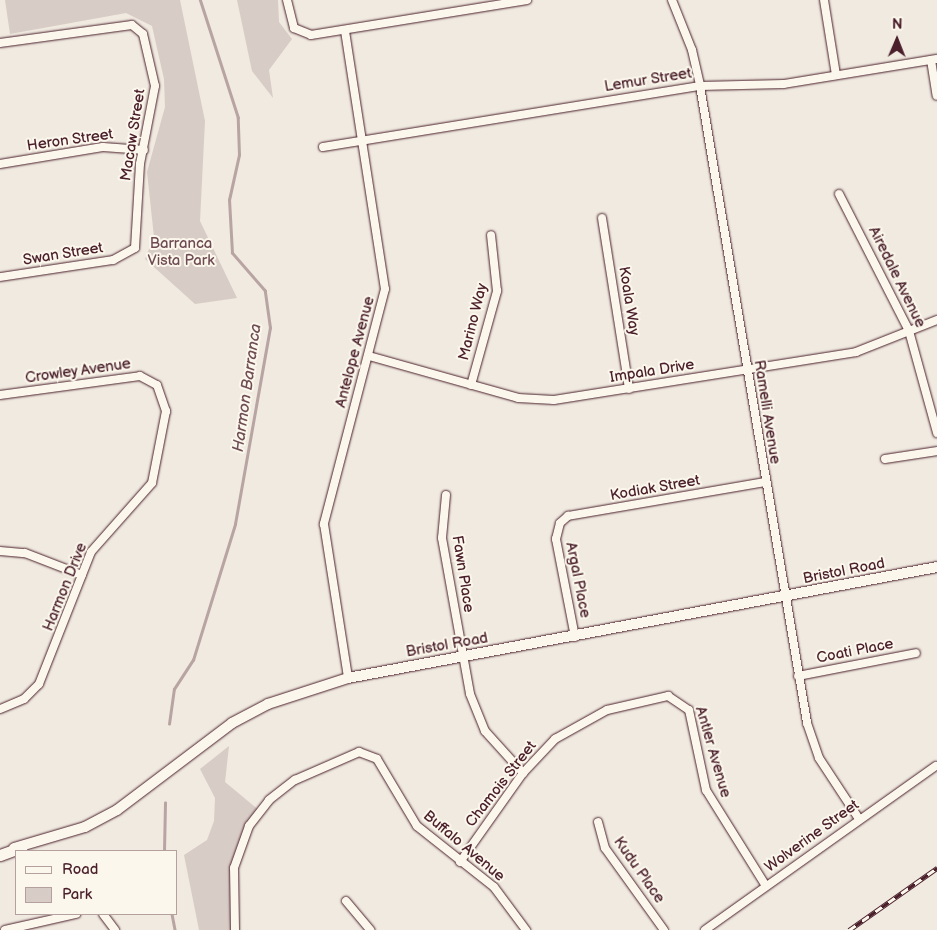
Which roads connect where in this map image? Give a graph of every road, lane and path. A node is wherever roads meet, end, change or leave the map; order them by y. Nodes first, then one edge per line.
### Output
1 (287, 0) edge
2 (527, 0) edge
3 (672, 0) edge
4 (824, 0) edge
5 (345, 31) junction
6 (0, 43) edge
7 (934, 60) edge
8 (836, 76) junction
9 (700, 86) junction
10 (937, 96) edge
11 (364, 142) junction
12 (323, 147) dead end
13 (144, 150) junction
14 (0, 164) edge
15 (839, 194) dead end
16 (602, 218) dead end
17 (491, 235) dead end
18 (129, 254) joint
19 (0, 277) edge
20 (937, 320) edge
21 (909, 332) junction
22 (369, 356) junction
23 (746, 369) junction
24 (157, 385) joint
25 (471, 385) junction
26 (629, 389) junction
27 (0, 396) edge
28 (937, 433) edge
29 (937, 451) edge
30 (885, 460) dead end
31 (764, 482) junction
32 (446, 495) dead end
33 (558, 528) joint
34 (0, 551) edge
35 (937, 567) edge
36 (82, 575) junction
37 (783, 598) junction
38 (575, 637) junction
39 (916, 653) dead end
40 (463, 658) junction
41 (798, 676) junction
42 (348, 678) junction
43 (682, 702) joint
44 (0, 709) edge
45 (936, 766) edge
46 (523, 773) junction
47 (859, 819) junction
48 (598, 822) dead end
49 (22, 847) junction
50 (0, 850) edge
51 (0, 855) edge
52 (460, 862) junction
53 (766, 886) junction
54 (346, 900) dead end
55 (72, 915) edge
56 (104, 915) edge
57 (522, 929) edge
58 (5, 930) edge
59 (115, 930) edge
60 (235, 930) edge
61 (370, 930) edge
62 (664, 930) edge
63 (704, 930) edge

1 - 5 street
2 - 5 street
3 - 9 street, Ramelli Avenue
4 - 8 street
5 - 11 street, Antelope Avenue
6 - 13 street, Macaw Street
7 - 8 street, Lemur Street
7 - 10 street
8 - 9 street, Lemur Street
9 - 11 street, Lemur Street
9 - 23 street, Ramelli Avenue
11 - 12 street, Lemur Street
11 - 22 street, Antelope Avenue
13 - 14 street, Heron Street
13 - 18 street, Macaw Street
15 - 21 street, Airedale Avenue
16 - 26 street, Koala Way
17 - 25 street, Marino Way
18 - 19 street, Swan Street
20 - 21 street, Impala Drive
21 - 23 street, Impala Drive
21 - 28 street, Airedale Avenue
22 - 25 street, Impala Drive
22 - 42 street, Antelope Avenue
23 - 26 street, Impala Drive
23 - 31 street, Ramelli Avenue
24 - 27 street, Crowley Avenue
24 - 36 street, Harmon Drive
25 - 26 street, Impala Drive
29 - 30 street
31 - 33 street, Kodiak Street
31 - 37 street, Ramelli Avenue
32 - 40 street, Fawn Place
33 - 38 street, Argal Place
34 - 36 street
35 - 37 street, Bristol Road
36 - 44 street, Harmon Drive
37 - 38 street, Bristol Road
37 - 41 street, Ramelli Avenue
38 - 40 street, Bristol Road
39 - 41 street, Coati Place
40 - 42 street, Bristol Road
40 - 46 street, Fawn Place
41 - 47 street, Ramelli Avenue
42 - 49 street, Bristol Road
43 - 46 street, Chamois Street
43 - 53 street, Antler Avenue
45 - 47 street, Wolverine Street
46 - 52 street, Chamois Street
47 - 53 street, Wolverine Street
48 - 62 street, Kudu Place
49 - 50 street, Bristol Road
49 - 51 main road
52 - 57 street, Buffalo Avenue
52 - 60 street, Buffalo Avenue
53 - 63 street, Wolverine Street
54 - 61 street
55 - 58 street
56 - 59 street

